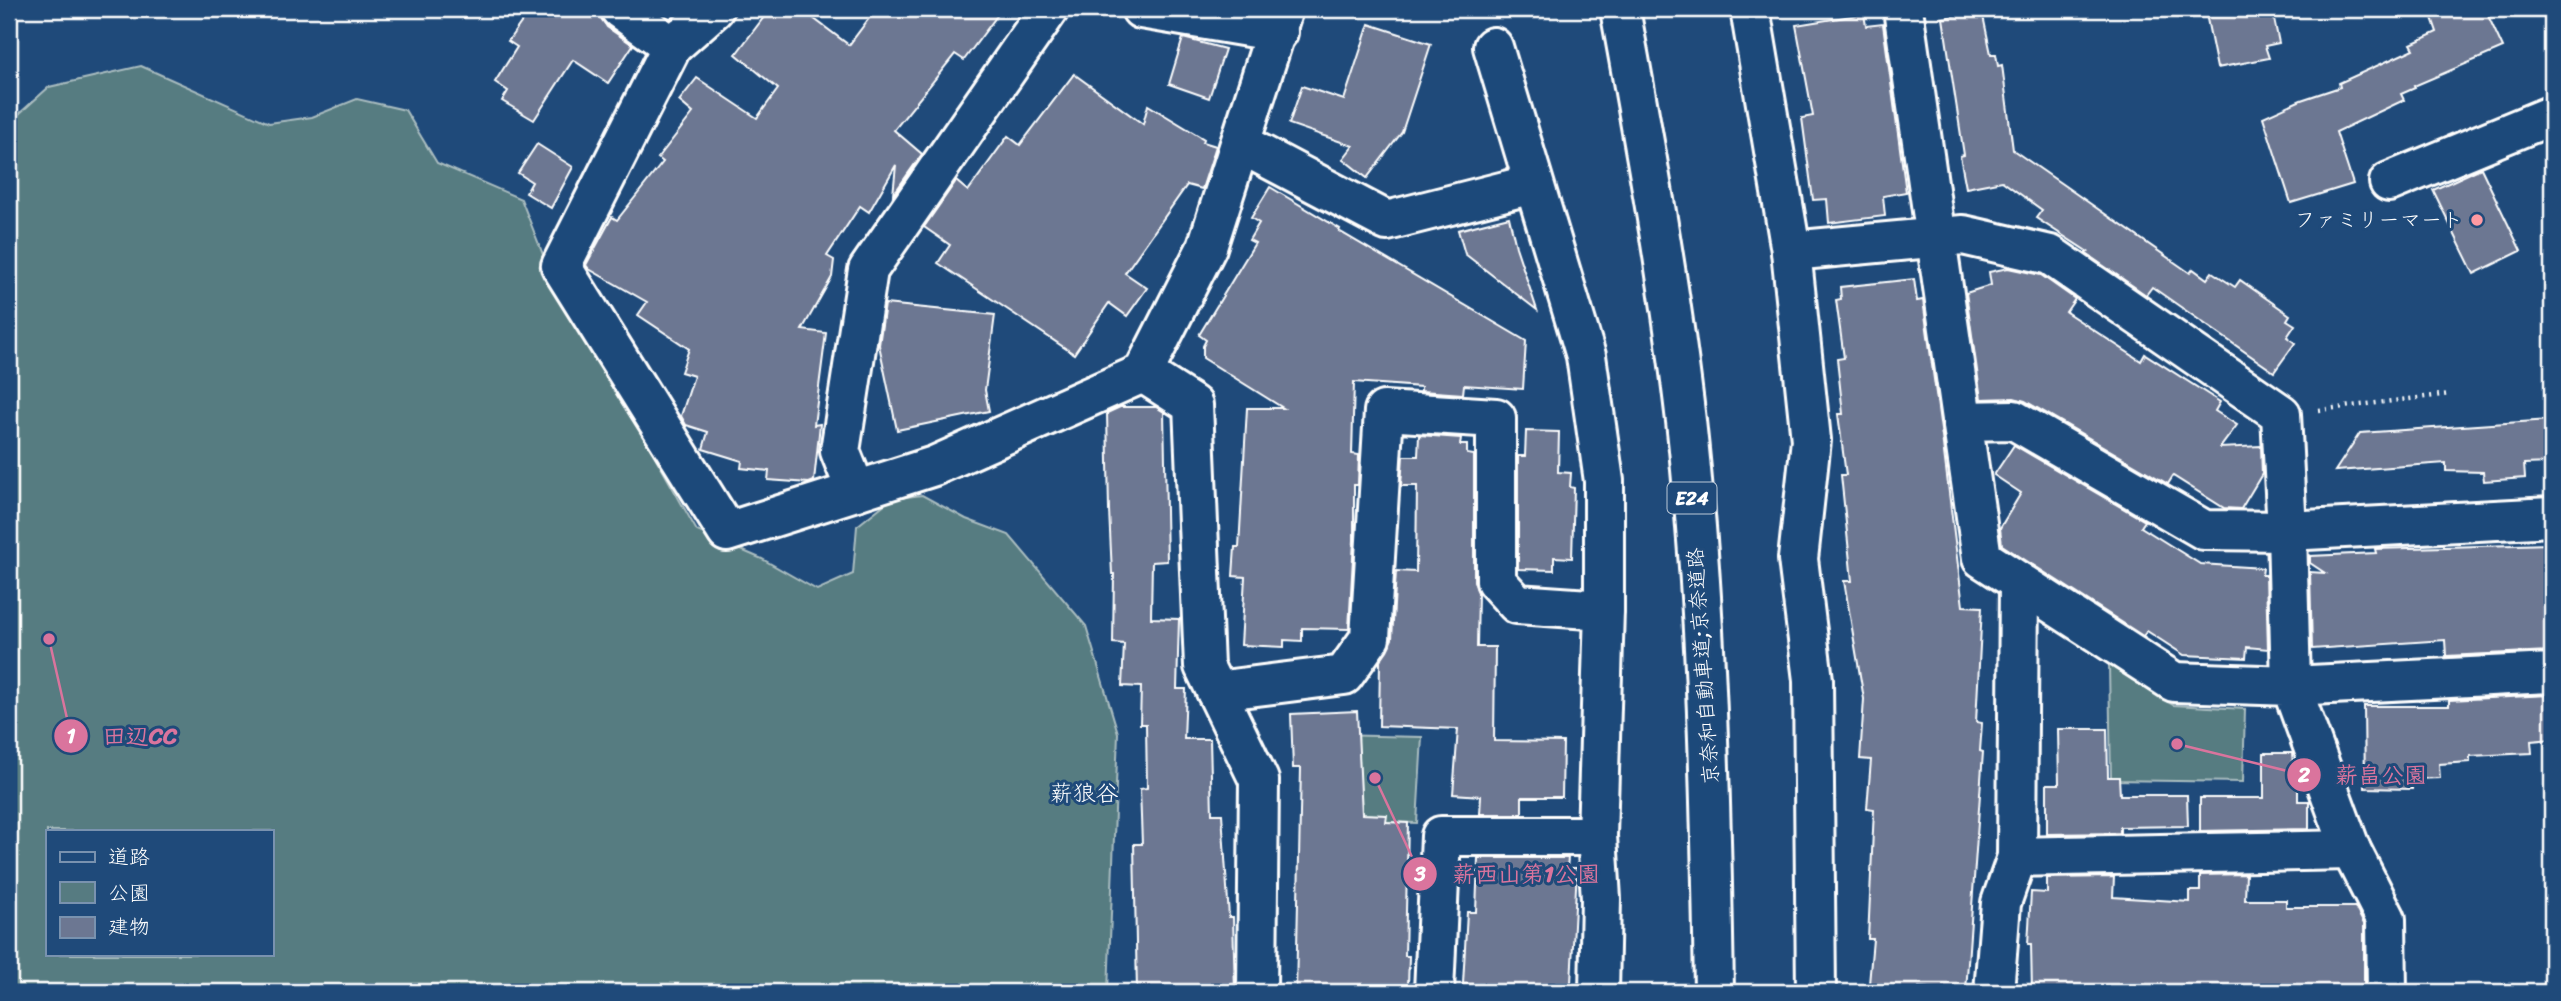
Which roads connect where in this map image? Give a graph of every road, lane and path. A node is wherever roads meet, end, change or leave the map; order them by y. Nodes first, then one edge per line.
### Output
1 (620, 9) edge
2 (715, 9) edge
3 (1049, 9) edge
4 (1141, 9) edge
5 (1597, 9) edge
6 (1620, 9) edge
7 (1750, 9) edge
8 (1903, 9) edge
9 (1281, 20) edge
10 (672, 46) junction
11 (1493, 47) dead end
12 (2552, 115) edge
13 (1241, 144) junction
14 (2389, 182) dead end
15 (1533, 184) junction
16 (1937, 238) junction
17 (1791, 251) junction
18 (1143, 373) junction
19 (2450, 394) dead end
20 (2281, 414) junction
21 (1962, 421) junction
22 (856, 491) junction
23 (2552, 517) edge
24 (2287, 531) junction
25 (2019, 582) junction
26 (1604, 610) junction
27 (2552, 673) edge
28 (2291, 686) junction
29 (1216, 691) junction
30 (1597, 836) junction
31 (2351, 850) junction
32 (2017, 857) junction
33 (1257, 992) edge
34 (1434, 992) edge
35 (1599, 992) edge
36 (1690, 992) edge
37 (1714, 992) edge
38 (1816, 992) edge
39 (1994, 992) edge
40 (2387, 992) edge

1 - 10 main road
2 - 10 main road
3 - 22 main road
4 - 9 main road
5 - 36 main road, 京奈和自動車道;京奈道路 / E24
6 - 37 main road, 京奈和自動車道;京奈道路 / E24
7 - 17 main road
8 - 16 main road
9 - 13 main road
10 - 22 main road
11 - 15 main road
12 - 14 main road
13 - 15 main road
13 - 18 main road
15 - 26 main road
16 - 17 main road
16 - 20 main road
16 - 21 main road
17 - 38 main road
18 - 22 main road
18 - 29 main road
19 - 20 path
20 - 24 main road
21 - 24 main road
21 - 25 main road
23 - 24 main road
24 - 28 main road
25 - 28 main road
25 - 32 main road
26 - 29 main road
26 - 30 main road
27 - 28 main road
28 - 31 main road
29 - 33 main road
30 - 34 main road
30 - 35 main road
31 - 32 main road
31 - 40 main road
32 - 39 main road

